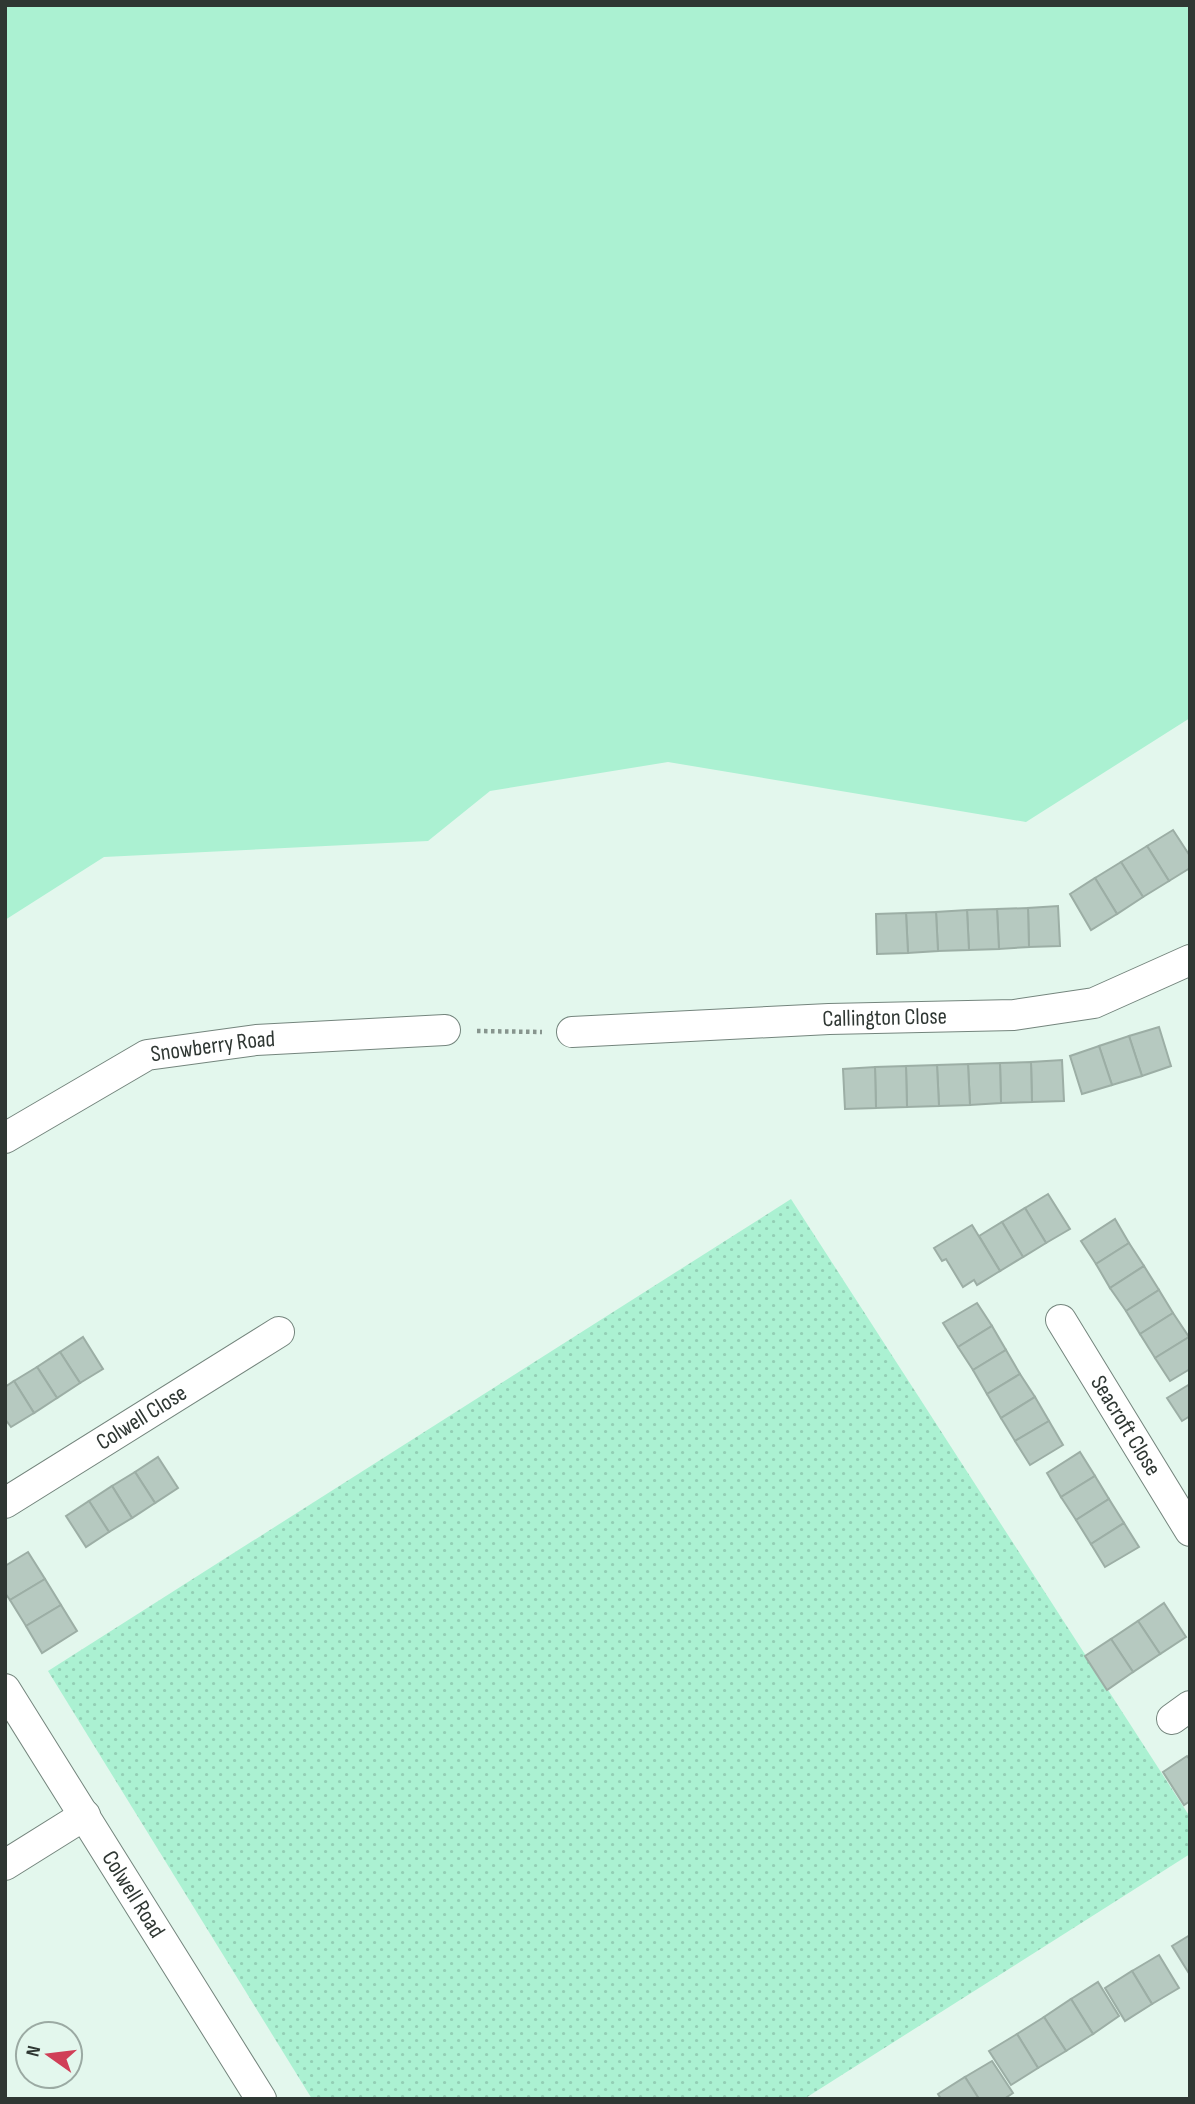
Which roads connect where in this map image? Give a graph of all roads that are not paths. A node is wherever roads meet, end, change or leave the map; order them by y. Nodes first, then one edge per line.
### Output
1 (1190, 961) edge
2 (445, 1030) road end
3 (572, 1032) road end
4 (5, 1139) edge
5 (1061, 1320) dead end
6 (279, 1332) dead end
7 (5, 1503) edge
8 (1190, 1531) edge
9 (5, 1689) edge
10 (85, 1815) junction
11 (5, 1866) edge
12 (261, 2099) edge

1 - 3 street, Callington Close
2 - 4 street, Snowberry Road
5 - 8 street, Seacroft Close
6 - 7 street, Colwell Close
9 - 10 street, Colwell Road
10 - 11 street
10 - 12 street, Colwell Road

